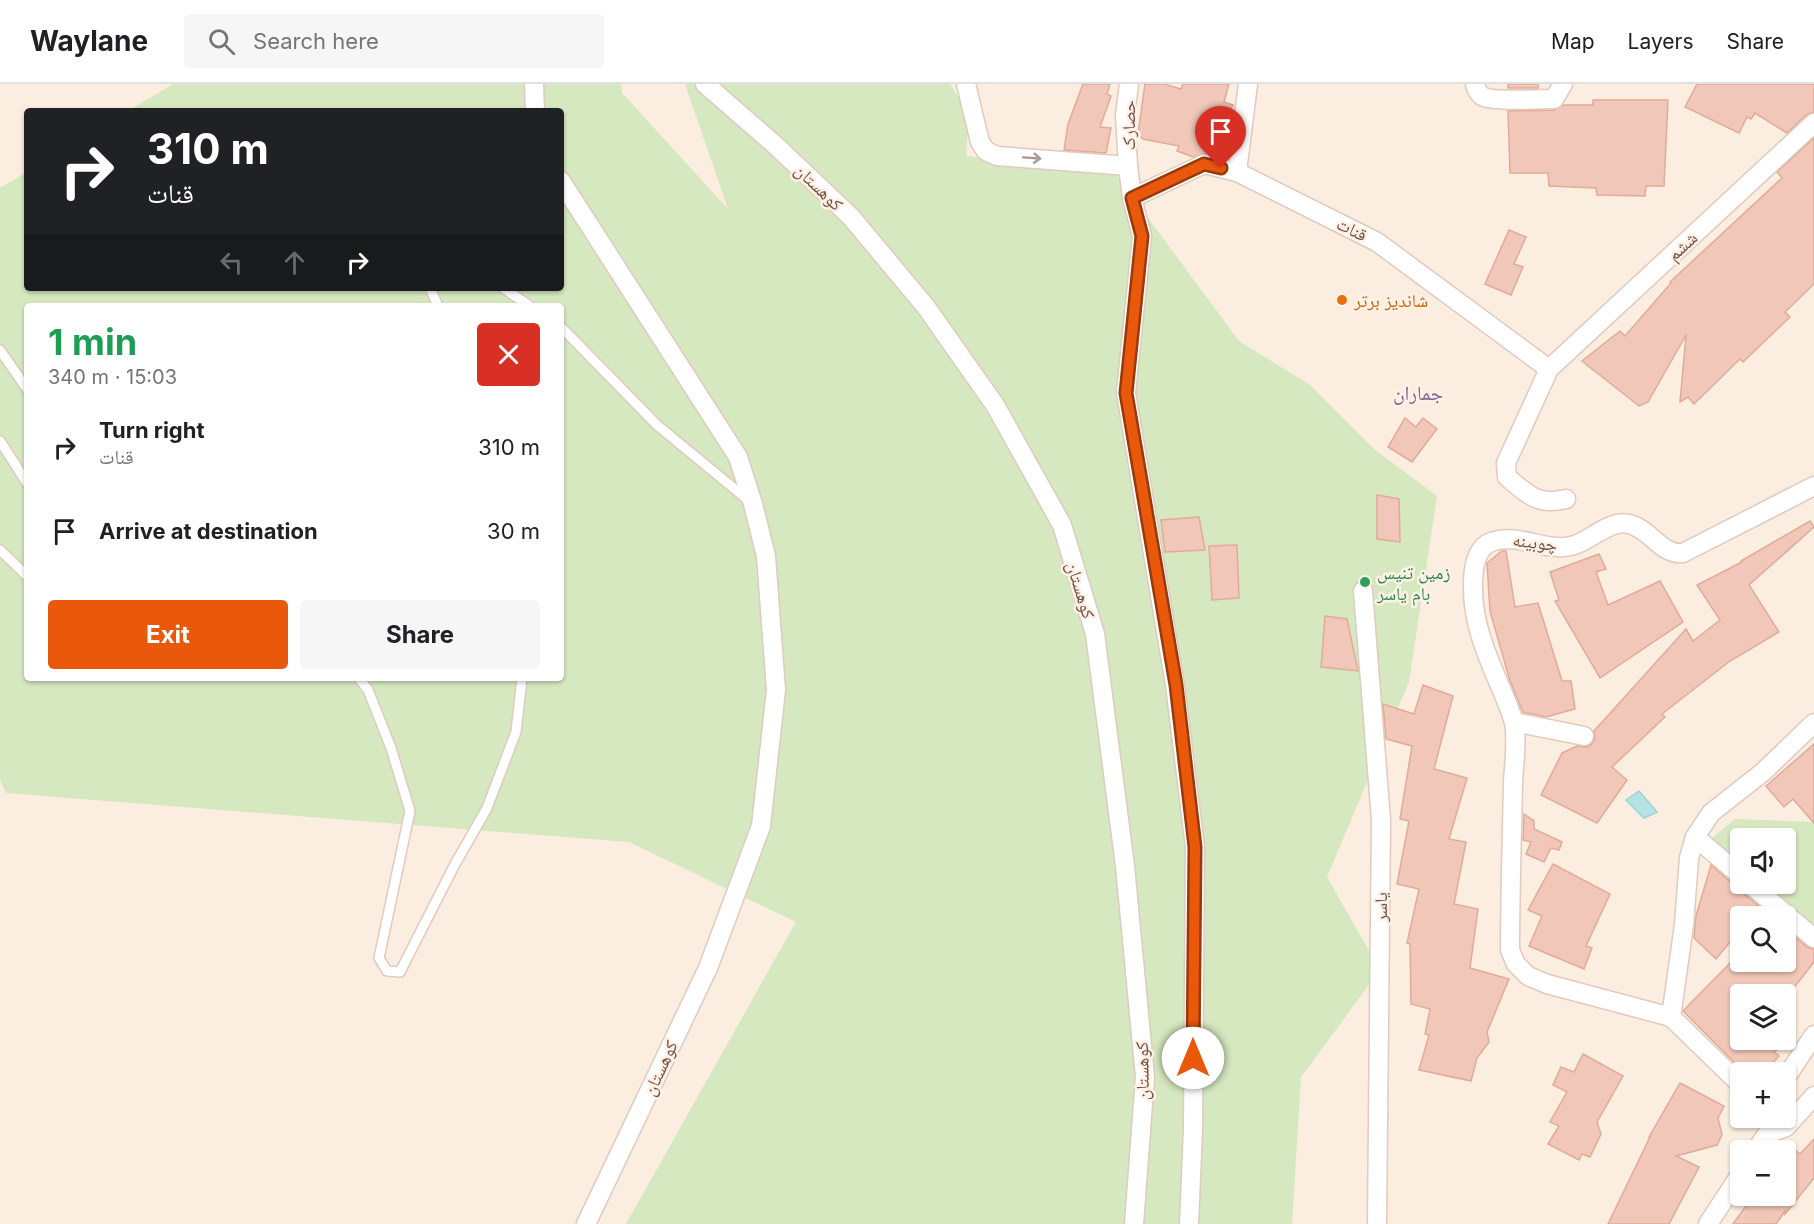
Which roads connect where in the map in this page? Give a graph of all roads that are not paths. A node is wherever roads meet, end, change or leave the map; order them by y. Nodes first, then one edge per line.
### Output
1 (534, 84) edge
2 (705, 84) edge
3 (966, 84) edge
4 (1129, 84) edge
5 (1248, 84) edge
6 (1475, 84) edge
7 (1563, 84) edge
8 (535, 108) edge
9 (1814, 123) edge
10 (1128, 166) junction
11 (1237, 172) junction
12 (564, 186) edge
13 (1132, 198) junction
14 (508, 291) edge
15 (526, 303) edge
16 (564, 330) edge
17 (0, 350) edge
18 (1549, 369) junction
19 (24, 385) edge
20 (0, 441) edge
21 (24, 478) edge
22 (1814, 486) edge
23 (1566, 499) dead end
24 (753, 504) junction
25 (0, 550) edge
26 (24, 573) edge
27 (1363, 591) dead end
28 (361, 681) edge
29 (522, 681) edge
30 (1514, 722) junction
31 (1814, 723) edge
32 (1584, 736) dead end
33 (1695, 837) junction
34 (1730, 867) edge
35 (1762, 894) edge
36 (1814, 938) edge
37 (1671, 1017) junction
38 (1814, 1035) edge
39 (1796, 1062) edge
40 (1730, 1074) edge
41 (1814, 1096) edge
42 (1796, 1116) edge
43 (1730, 1190) edge
44 (586, 1224) edge
45 (1134, 1224) edge
46 (1189, 1224) edge
47 (1377, 1224) edge
48 (1708, 1224) edge

1 - 8 street
2 - 45 street, کوهستان
3 -> 10 street
4 - 10 street, حصارک
5 - 11 street
6 - 7 street
9 - 18 street, ششم
10 - 13 street, حصارک
11 - 13 street, قنات
11 - 18 street, قنات
12 - 24 street, کوهستان
13 - 46 street
14 - 15 lane
16 - 24 lane
17 - 19 lane
18 - 23 street
20 - 21 lane
22 - 30 street, چوبینه
24 - 44 street, کوهستان
25 - 26 lane
27 - 47 street, یاسر
28 - 29 lane
30 - 32 street
30 - 37 street, چوبینه
31 - 33 street
33 - 34 street
33 - 37 street
35 - 36 street
37 - 40 street, چوبینه
38 - 39 street
41 - 42 street
43 - 48 street

